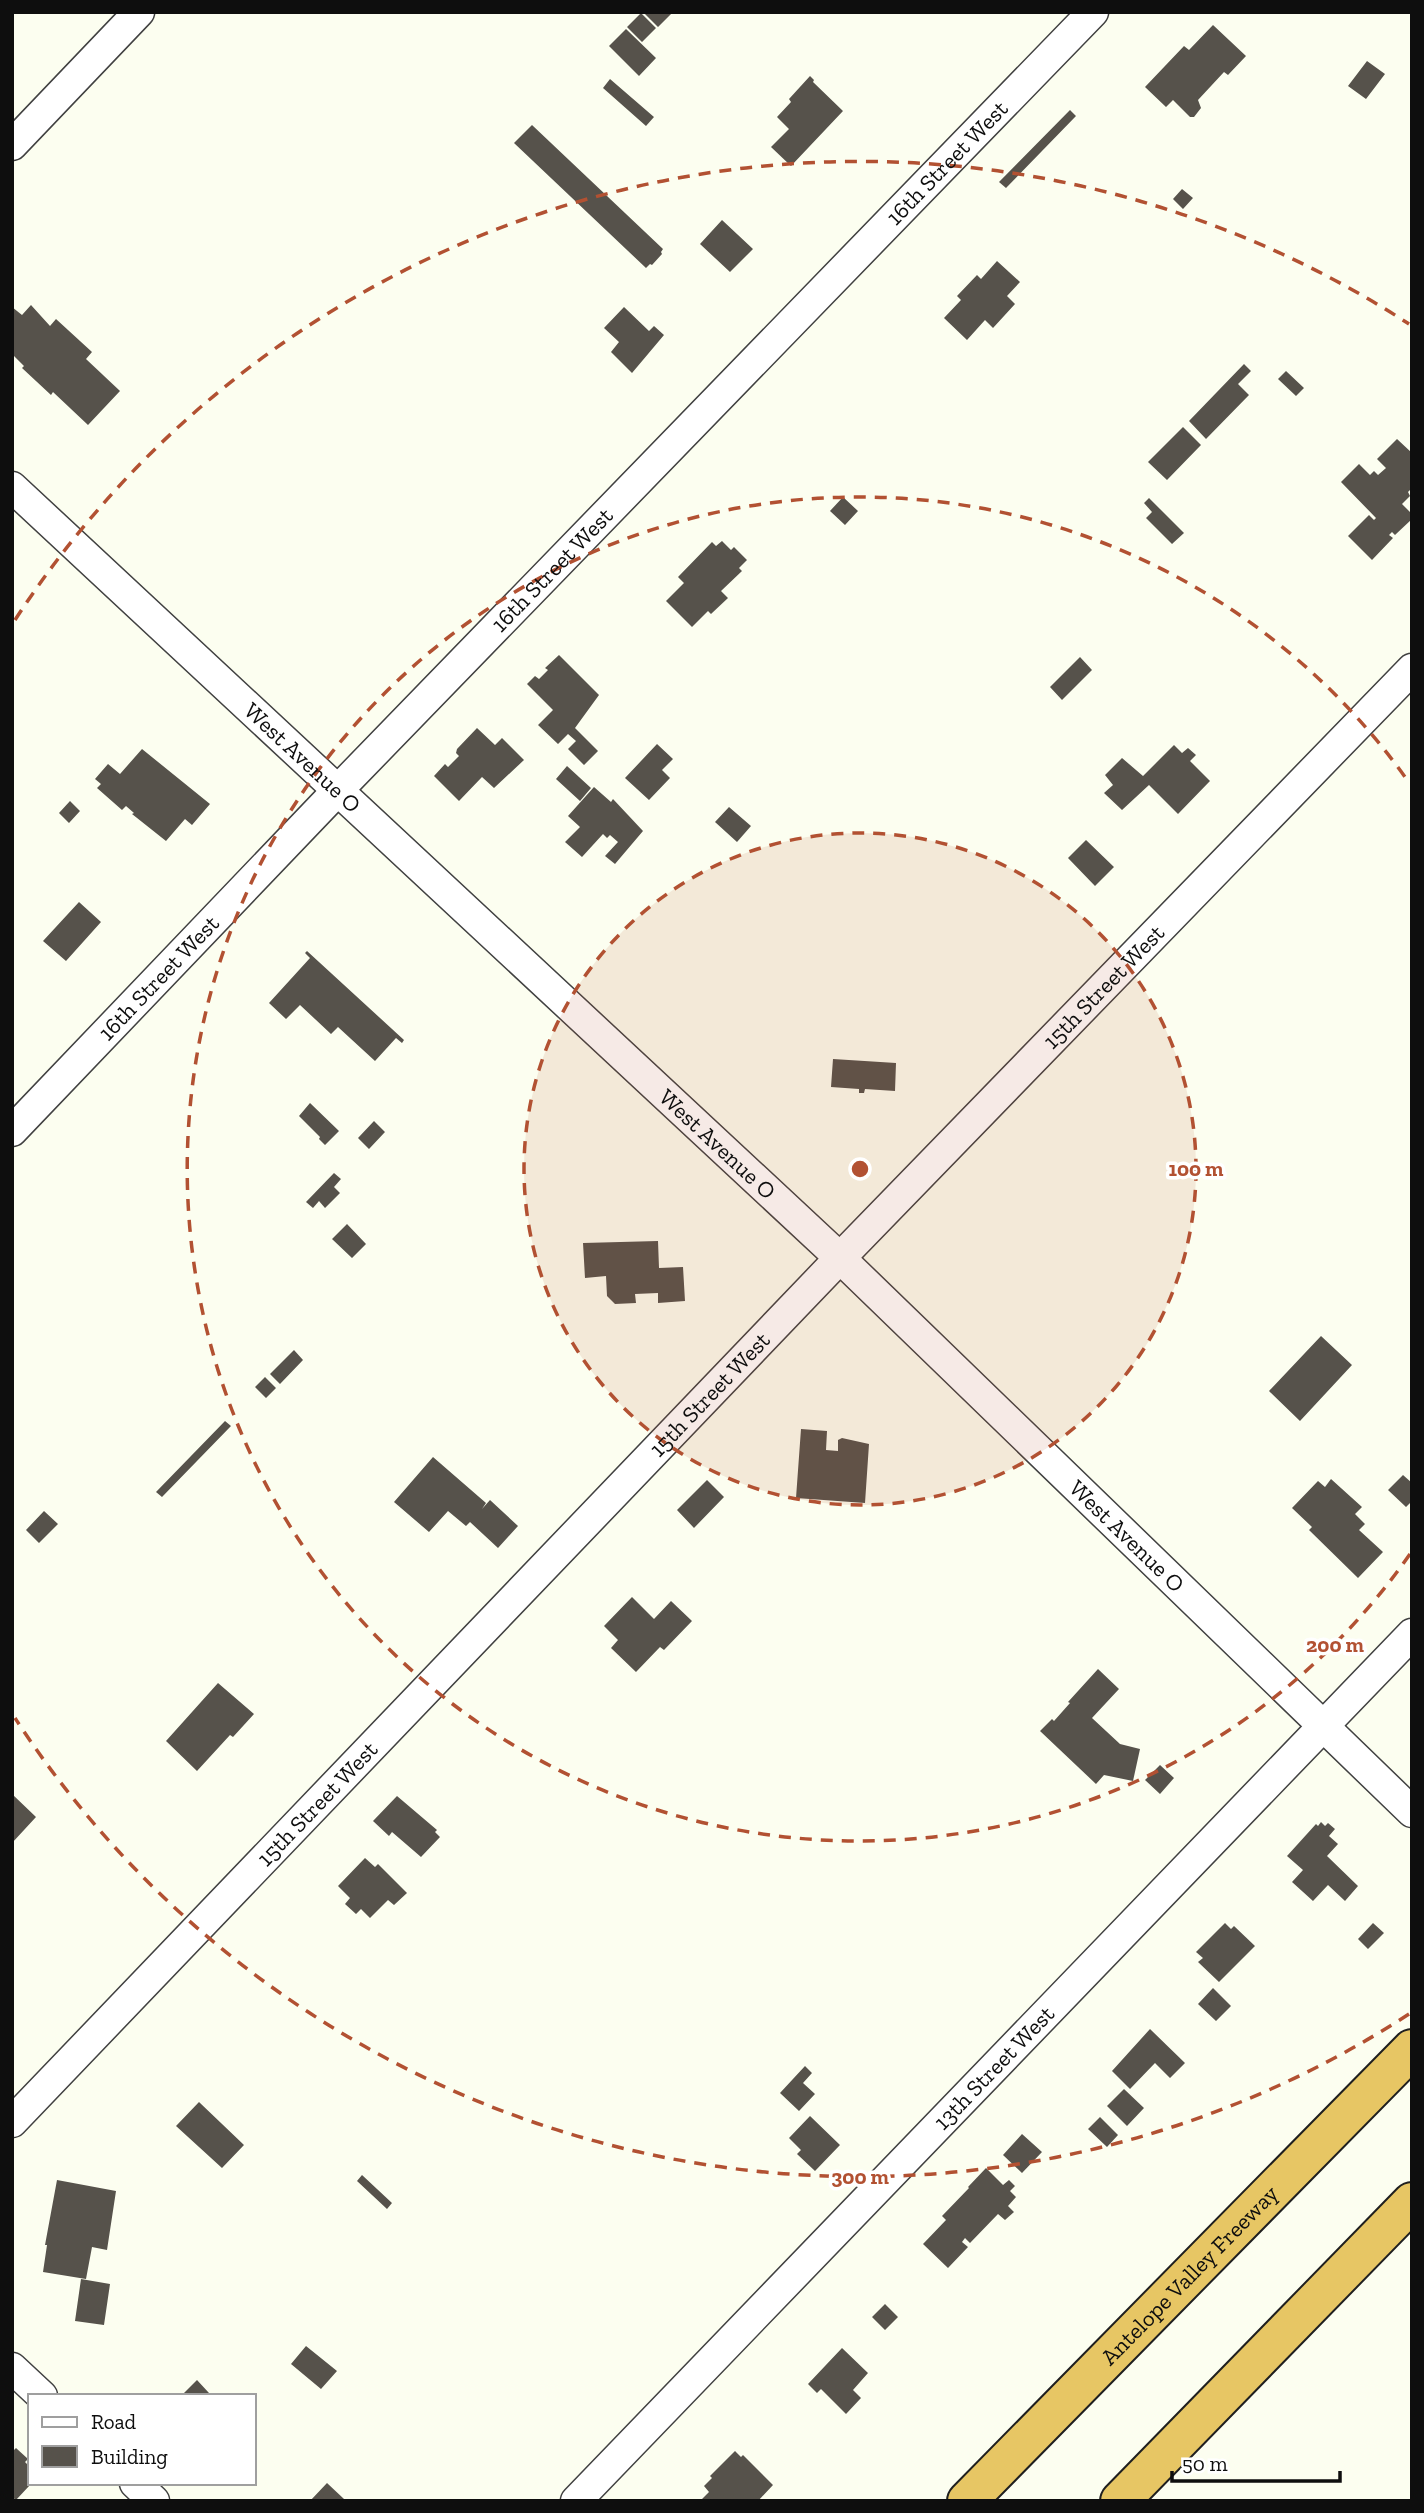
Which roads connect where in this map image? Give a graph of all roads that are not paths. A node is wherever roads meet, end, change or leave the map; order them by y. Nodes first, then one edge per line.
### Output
1 (139, 12) edge
2 (1093, 12) edge
3 (12, 145) edge
4 (12, 486) edge
5 (1412, 670) edge
6 (340, 789) junction
7 (12, 1130) edge
8 (840, 1258) junction
9 (1412, 1633) edge
10 (1321, 1726) junction
11 (1412, 1812) edge
12 (1412, 2049) edge
13 (12, 2122) edge
14 (1412, 2202) edge
15 (12, 2368) edge
16 (40, 2394) edge
17 (137, 2485) edge
18 (154, 2501) edge
19 (576, 2501) edge
20 (967, 2501) edge
21 (1121, 2501) edge

1 - 3 street
2 - 6 street, 16th Street West
4 - 6 street, West Avenue O
5 - 8 street, 15th Street West
6 - 7 street, 16th Street West
6 - 8 street, West Avenue O
8 - 10 street, West Avenue O
8 - 13 street, 15th Street West
9 - 10 street, 13th Street West
10 - 11 street, West Avenue O
10 - 19 street, 13th Street West
12 - 20 highway, Antelope Valley Freeway
14 - 21 highway
15 - 16 street
17 - 18 street

